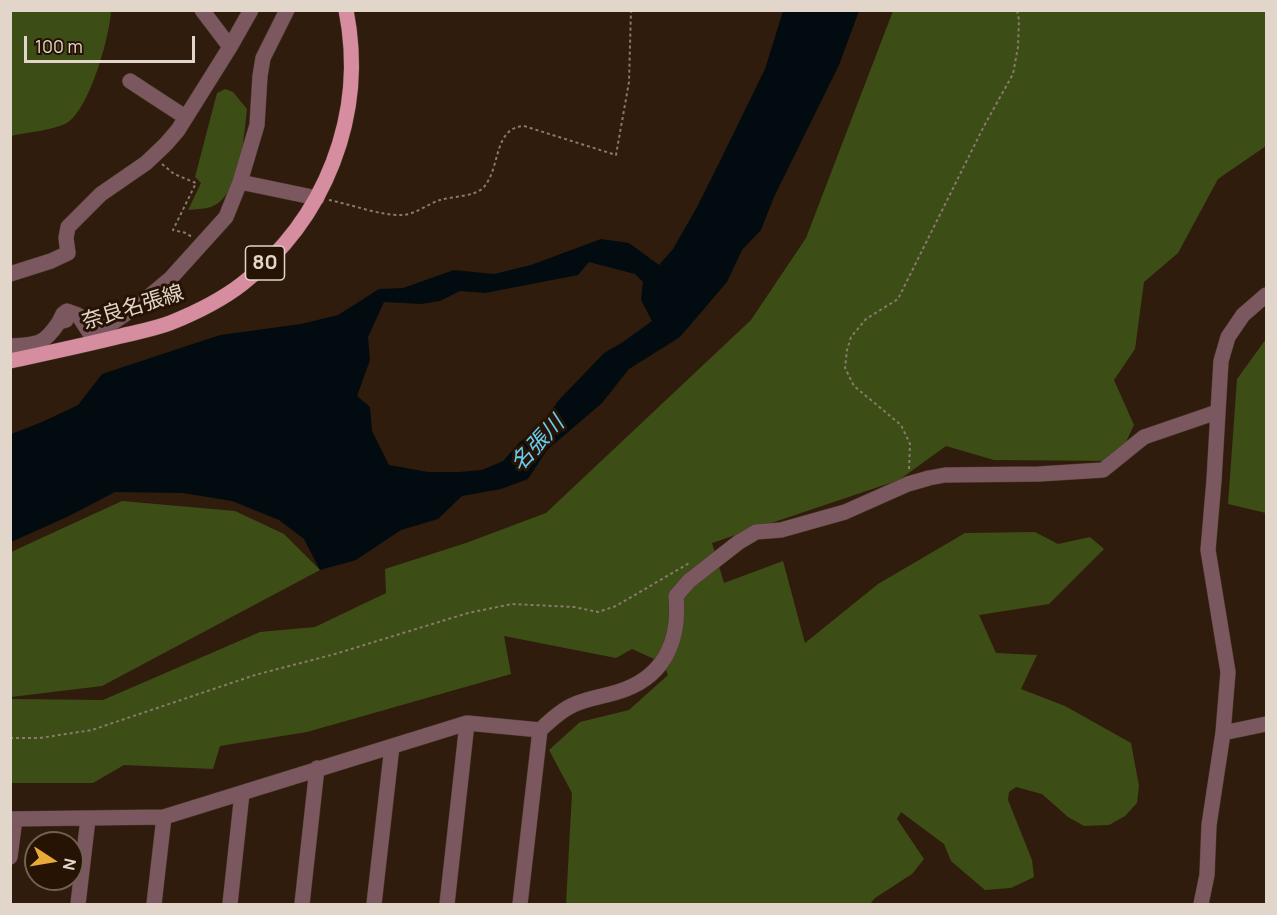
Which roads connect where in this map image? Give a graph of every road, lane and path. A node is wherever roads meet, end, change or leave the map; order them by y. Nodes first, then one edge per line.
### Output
1 (202, 10) edge
2 (251, 10) edge
3 (287, 10) edge
4 (346, 10) edge
5 (631, 10) edge
6 (1017, 10) edge
7 (230, 47) junction
8 (130, 81) dead end
9 (186, 116) junction
10 (154, 156) junction
11 (240, 182) junction
12 (317, 198) junction
13 (201, 245) junction
14 (10, 273) edge
15 (1266, 295) edge
16 (59, 322) junction
17 (10, 346) edge
18 (80, 346) junction
19 (10, 361) edge
20 (1217, 412) junction
21 (908, 484) junction
22 (697, 558) dead end
23 (467, 723) junction
24 (1266, 724) edge
25 (540, 730) junction
26 (1223, 733) junction
27 (10, 738) edge
28 (392, 746) junction
29 (317, 768) junction
30 (242, 793) junction
31 (164, 817) junction
32 (13, 819) edge
33 (88, 819) junction
34 (10, 857) edge
35 (1206, 903) edge
36 (78, 904) edge
37 (154, 904) edge
38 (230, 904) edge
39 (302, 904) edge
40 (375, 904) edge
41 (447, 904) edge
42 (520, 904) edge

1 - 7 street
2 - 7 street
3 - 11 street
4 - 12 main road, 奈良名張線 / 80
5 - 12 path
6 - 21 path
7 - 9 street
8 - 9 street
9 - 10 street
10 - 13 path
10 - 14 street
11 - 12 street
11 - 13 street
12 - 18 main road, 奈良名張線 / 80
13 - 16 street
15 - 20 street
16 - 17 street
16 - 18 street
18 - 19 main road, 奈良名張線 / 80
20 - 21 street
20 - 26 street
21 - 25 street
22 - 27 path
23 - 25 street
23 - 28 street
23 - 41 street
24 - 26 street
25 - 42 street
26 - 35 street
28 - 29 street
28 - 40 street
29 - 30 street
29 - 39 street
30 - 31 street
30 - 38 street
31 - 33 street
31 - 37 street
32 - 33 street
32 - 34 street
33 - 36 street

